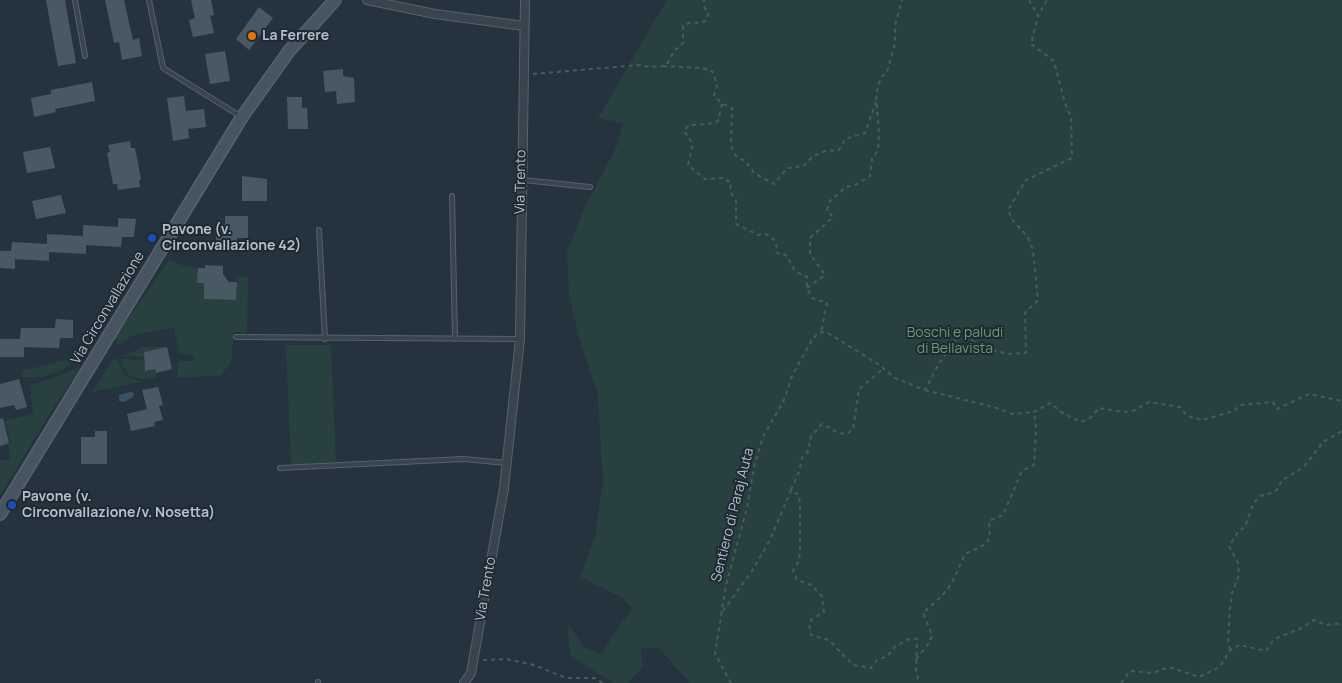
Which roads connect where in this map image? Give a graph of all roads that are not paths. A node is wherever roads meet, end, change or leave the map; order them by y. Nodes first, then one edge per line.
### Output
1 (75, 0) edge
2 (149, 0) edge
3 (335, 0) edge
4 (368, 0) edge
5 (525, 0) edge
6 (524, 26) junction
7 (85, 56) dead end
8 (242, 117) junction
9 (521, 180) junction
10 (590, 187) dead end
11 (452, 196) dead end
12 (319, 230) dead end
13 (236, 337) dead end
14 (325, 339) junction
15 (455, 339) junction
16 (520, 339) junction
17 (507, 463) junction
18 (280, 468) dead end
19 (0, 514) edge
20 (464, 683) edge

1 - 7 lane
2 - 8 lane
3 - 8 main road, Via Circonvallazione
4 - 6 street
5 - 6 street, Via Trento
6 - 9 street, Via Trento
8 - 19 main road, Via Circonvallazione
9 - 10 lane
9 - 16 street, Via Trento
11 - 15 lane
12 - 14 lane
13 - 14 lane
14 - 15 lane
15 - 16 lane
16 - 17 street, Via Trento
17 - 18 lane
17 - 20 street, Via Trento

